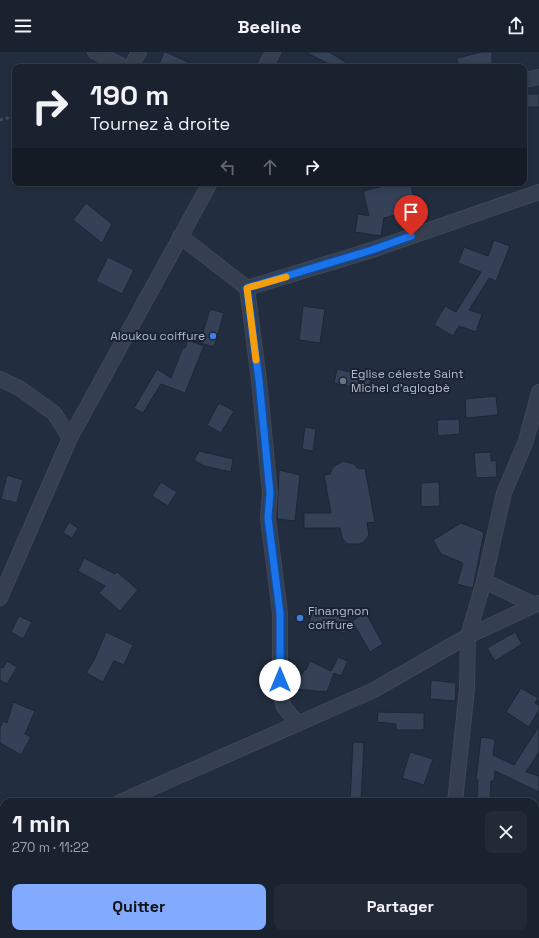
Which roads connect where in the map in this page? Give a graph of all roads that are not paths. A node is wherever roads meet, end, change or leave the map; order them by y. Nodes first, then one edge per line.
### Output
1 (95, 52) edge
2 (139, 52) edge
3 (273, 52) edge
4 (118, 64) edge
5 (132, 64) edge
6 (267, 64) edge
7 (539, 77) edge
8 (527, 79) edge
9 (208, 186) edge
10 (539, 192) edge
11 (180, 236) junction
12 (247, 288) junction
13 (0, 379) edge
14 (539, 392) edge
15 (70, 438) junction
16 (484, 581) junction
17 (0, 598) edge
18 (537, 604) edge
19 (468, 636) junction
20 (298, 724) junction
21 (129, 798) edge
22 (455, 798) edge

1 - 4 street
2 - 5 street
3 - 6 street
7 - 8 street
9 - 11 street
10 - 12 street
11 - 12 street
11 - 15 street
12 - 20 street
13 - 15 street
14 - 16 street
15 - 17 street
16 - 18 street
16 - 19 street
18 - 19 street
19 - 20 street
19 - 22 street
20 - 21 street

